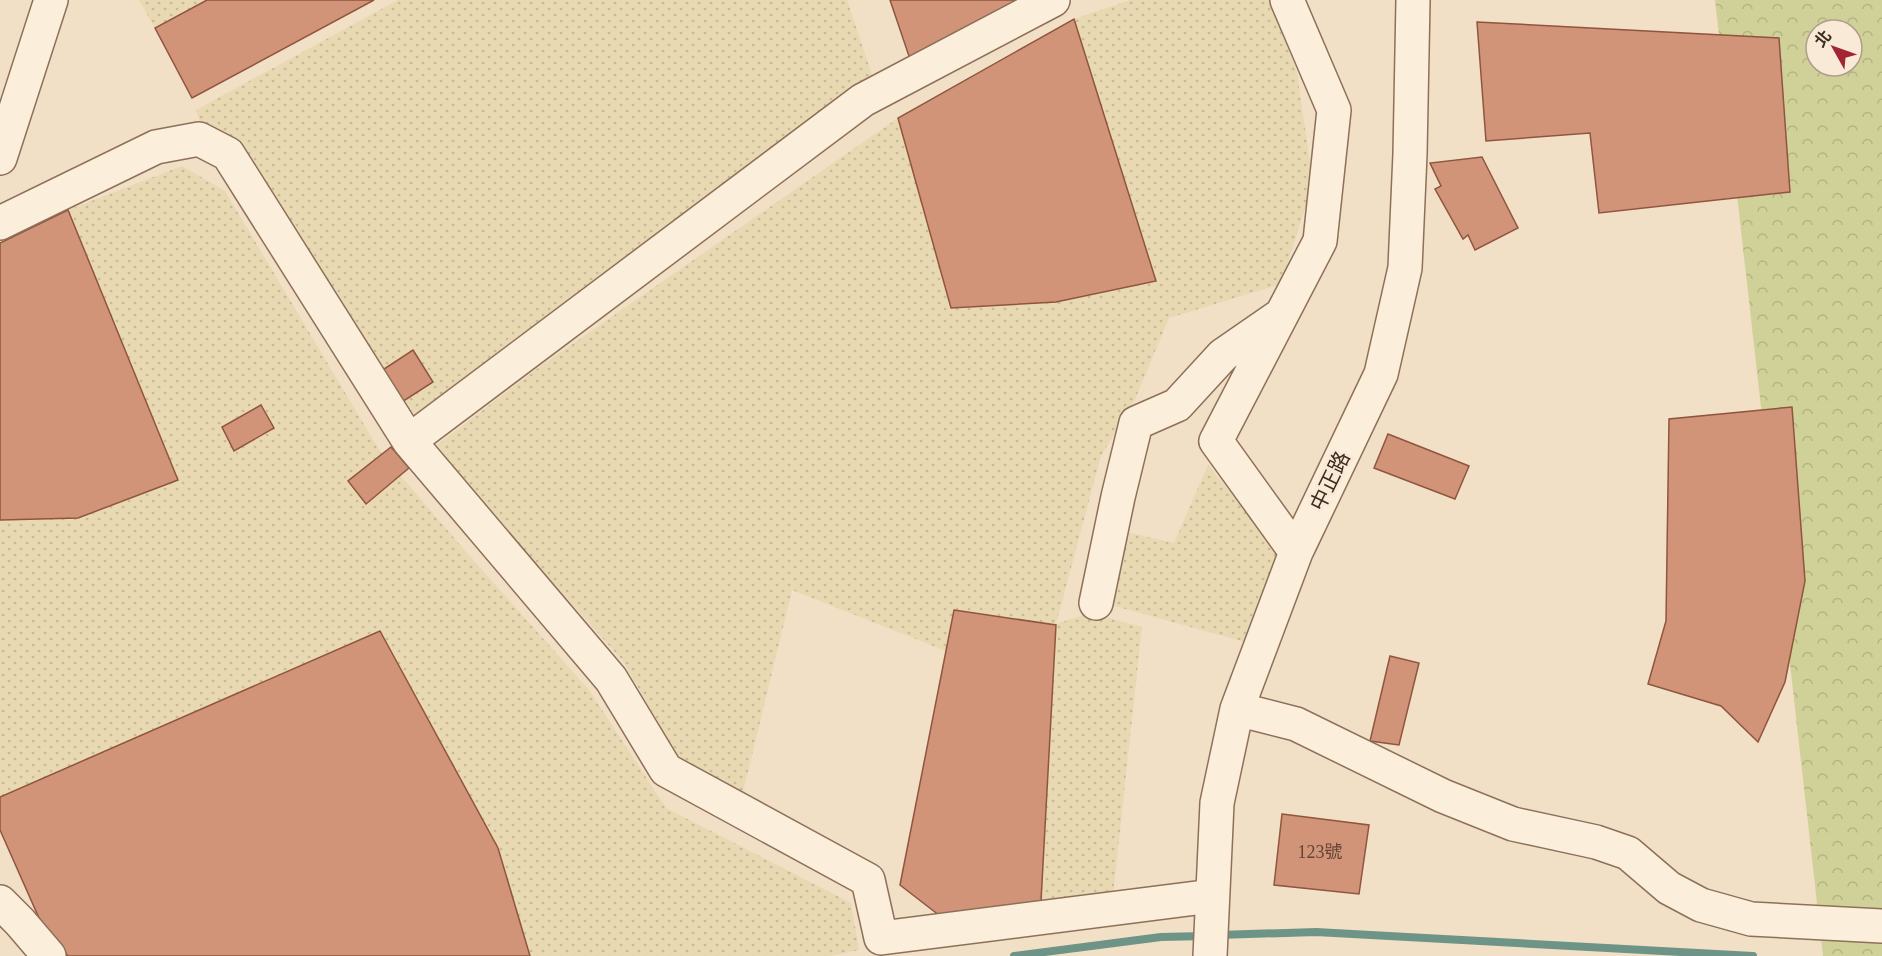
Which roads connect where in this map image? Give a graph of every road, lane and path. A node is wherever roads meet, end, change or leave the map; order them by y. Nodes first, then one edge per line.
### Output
1 (51, 0) edge
2 (1053, 0) edge
3 (1287, 0) edge
4 (1413, 0) edge
5 (0, 158) edge
6 (0, 223) edge
7 (1282, 315) junction
8 (410, 441) junction
9 (1296, 552) junction
10 (1096, 603) dead end
11 (1237, 709) junction
12 (0, 902) edge
13 (1211, 906) junction
14 (1882, 926) edge
15 (49, 956) edge
16 (1210, 956) edge

1 - 5 street
2 - 8 street
3 - 7 street
4 - 9 street, 中正路
6 - 8 street
7 - 9 street
7 - 10 street
8 - 13 street
9 - 11 street, 中正路
11 - 13 street, 中正路
11 - 14 street
12 - 15 street
13 - 16 street, 中正路

